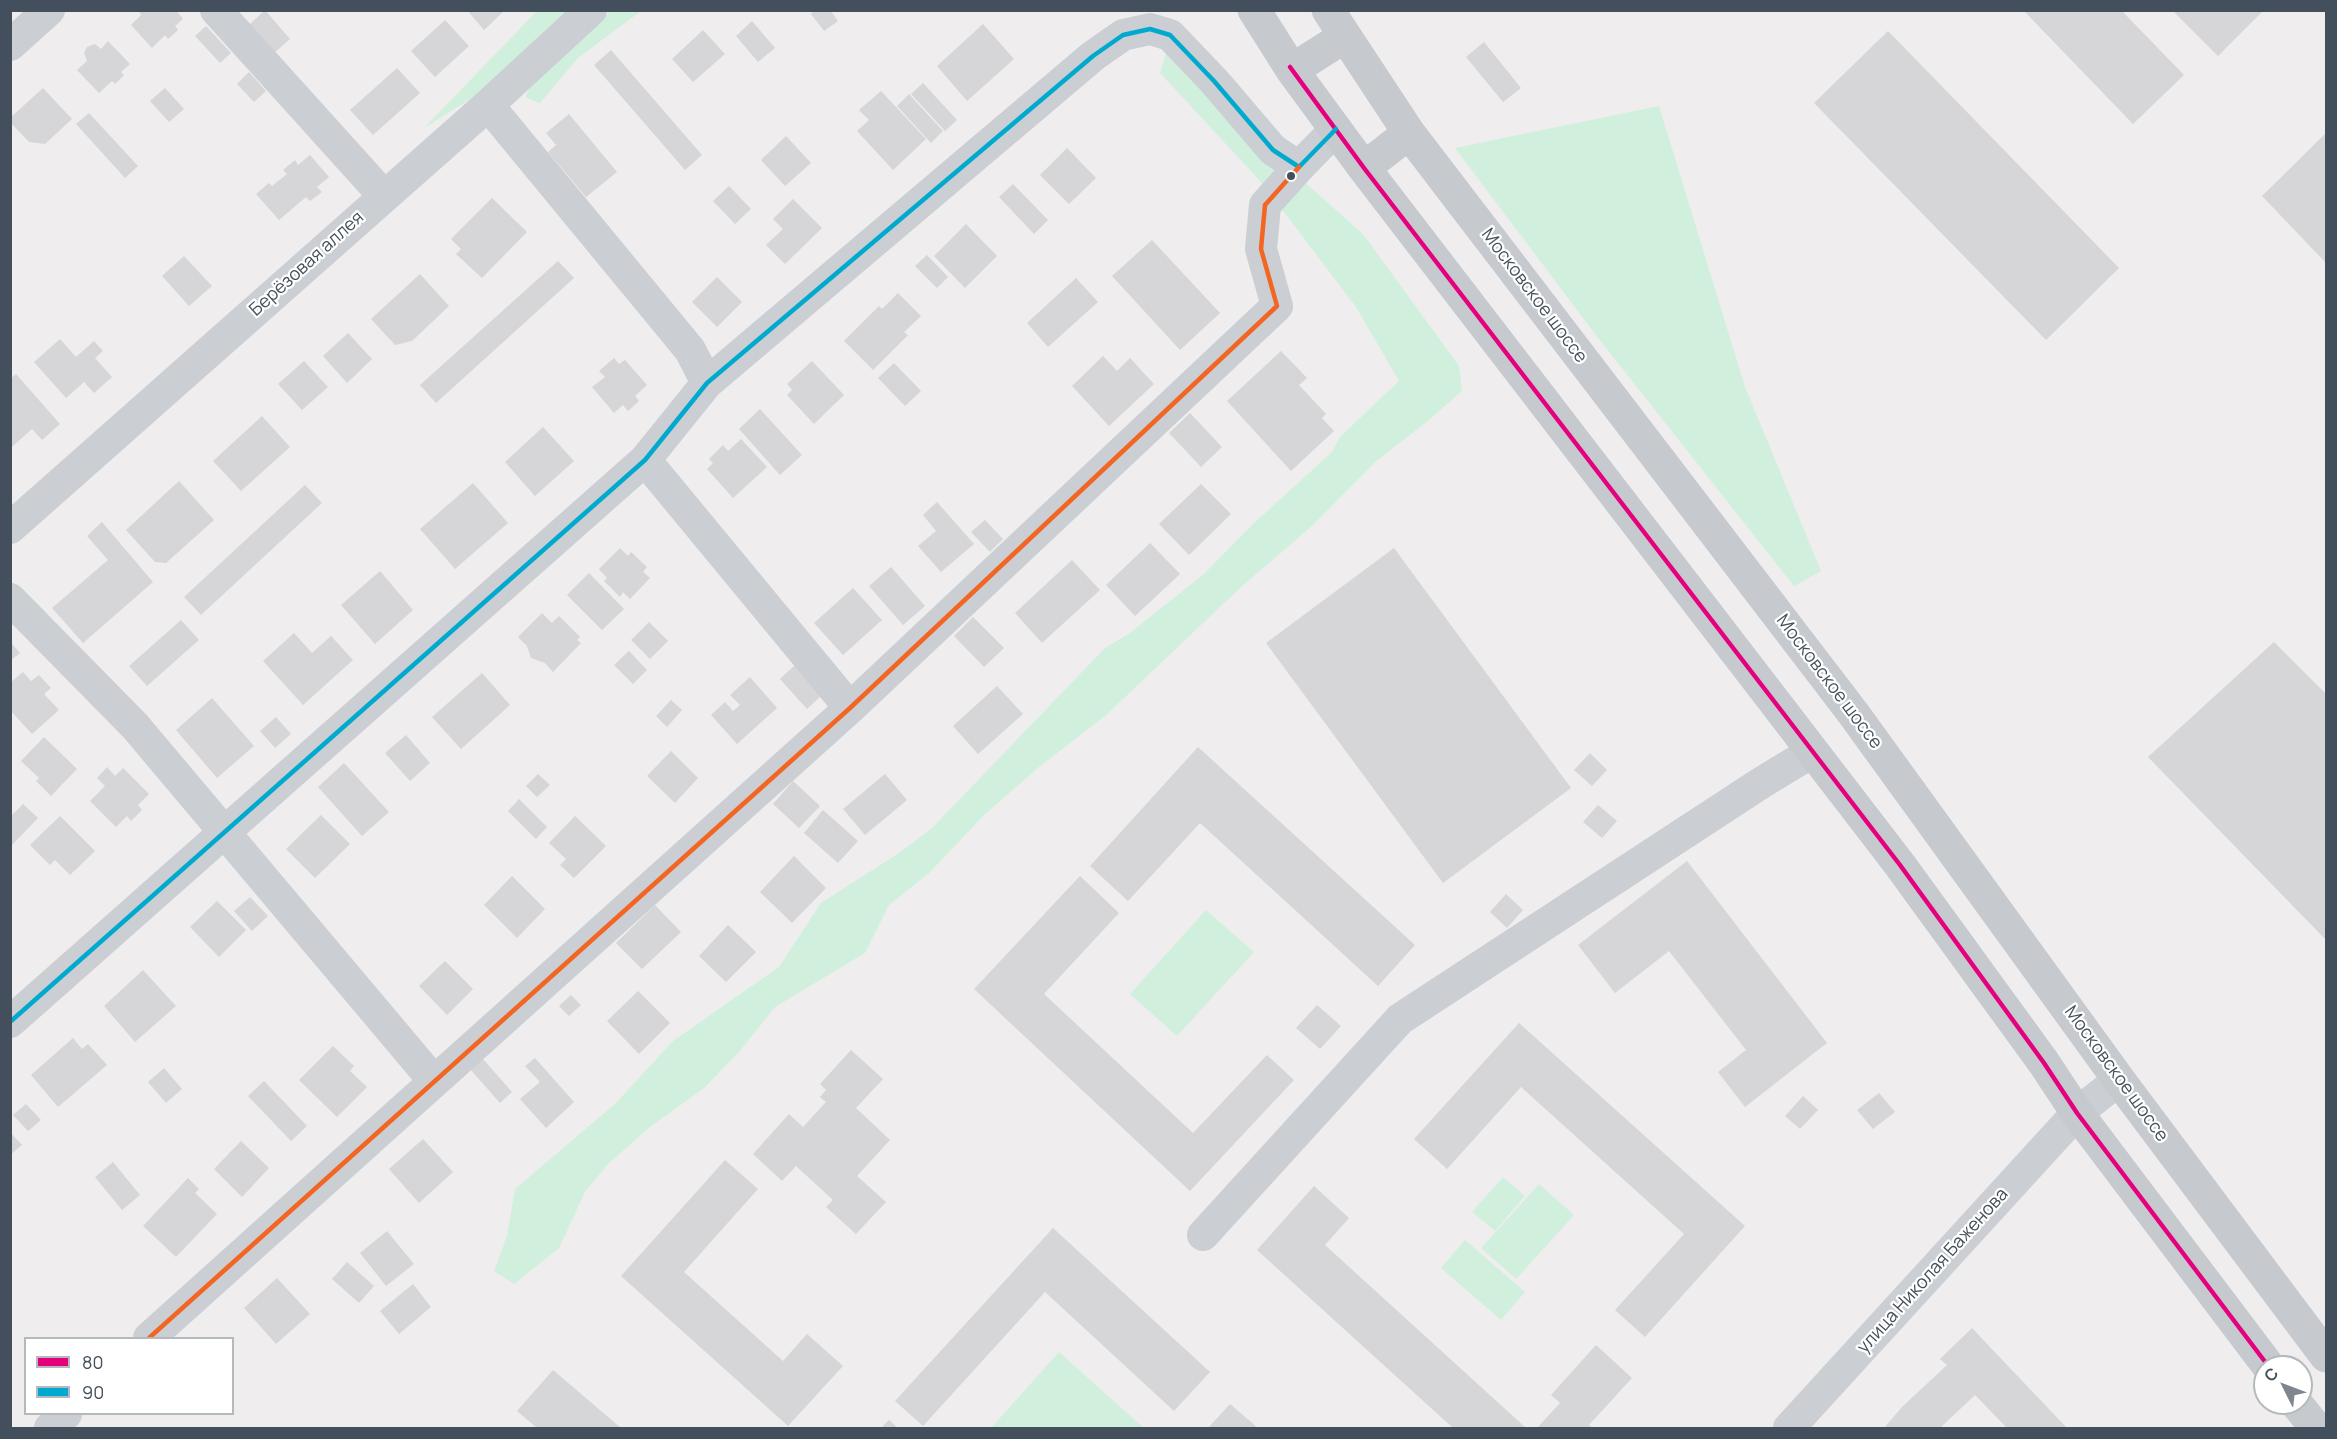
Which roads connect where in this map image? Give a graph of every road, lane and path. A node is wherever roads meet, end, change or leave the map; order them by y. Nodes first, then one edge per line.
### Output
1 (49, 10) edge
2 (216, 10) edge
3 (591, 10) edge
4 (1172, 10) edge
5 (1254, 10) edge
6 (1336, 24) edge
7 (10, 45) edge
8 (1292, 70) junction
9 (1214, 81) junction
10 (488, 105) junction
11 (1336, 129) junction
12 (1409, 133) junction
13 (1299, 167) junction
14 (1364, 168) junction
15 (384, 196) junction
16 (707, 383) junction
17 (645, 460) junction
18 (15, 515) edge
19 (10, 599) edge
20 (850, 708) junction
21 (1812, 752) junction
22 (225, 831) junction
23 (10, 1022) edge
24 (2119, 1080) junction
25 (434, 1081) junction
26 (2077, 1113) junction
27 (1203, 1235) dead end
28 (150, 1337) edge
29 (2260, 1355) edge
30 (2326, 1356) edge
31 (64, 1415) edge
32 (2306, 1415) edge
33 (50, 1428) edge
34 (1789, 1428) edge
35 (2316, 1428) edge

1 - 7 street
2 - 15 street
3 - 10 street, Берёзовая аллея
4 - 9 street
5 - 8 main road
6 - 8 main road
6 - 12 main road, Московское шоссе
8 - 11 main road
9 - 13 street
9 - 16 street
10 - 15 street, Берёзовая аллея
10 - 16 street
11 - 13 street
11 - 14 main road
12 - 14 main road
12 - 24 main road, Московское шоссе
13 - 20 street
14 - 21 main road
15 - 18 street, Берёзовая аллея
16 - 17 street
17 - 20 street
17 - 22 street
19 - 22 street
20 - 25 street
21 - 26 main road
21 - 27 street
22 - 23 street
22 - 25 street
24 - 26 street, улица Николая Баженова
24 - 30 main road, Московское шоссе
25 - 28 street
26 - 29 main road
26 - 34 street, улица Николая Баженова
31 - 33 street
32 - 35 main road

